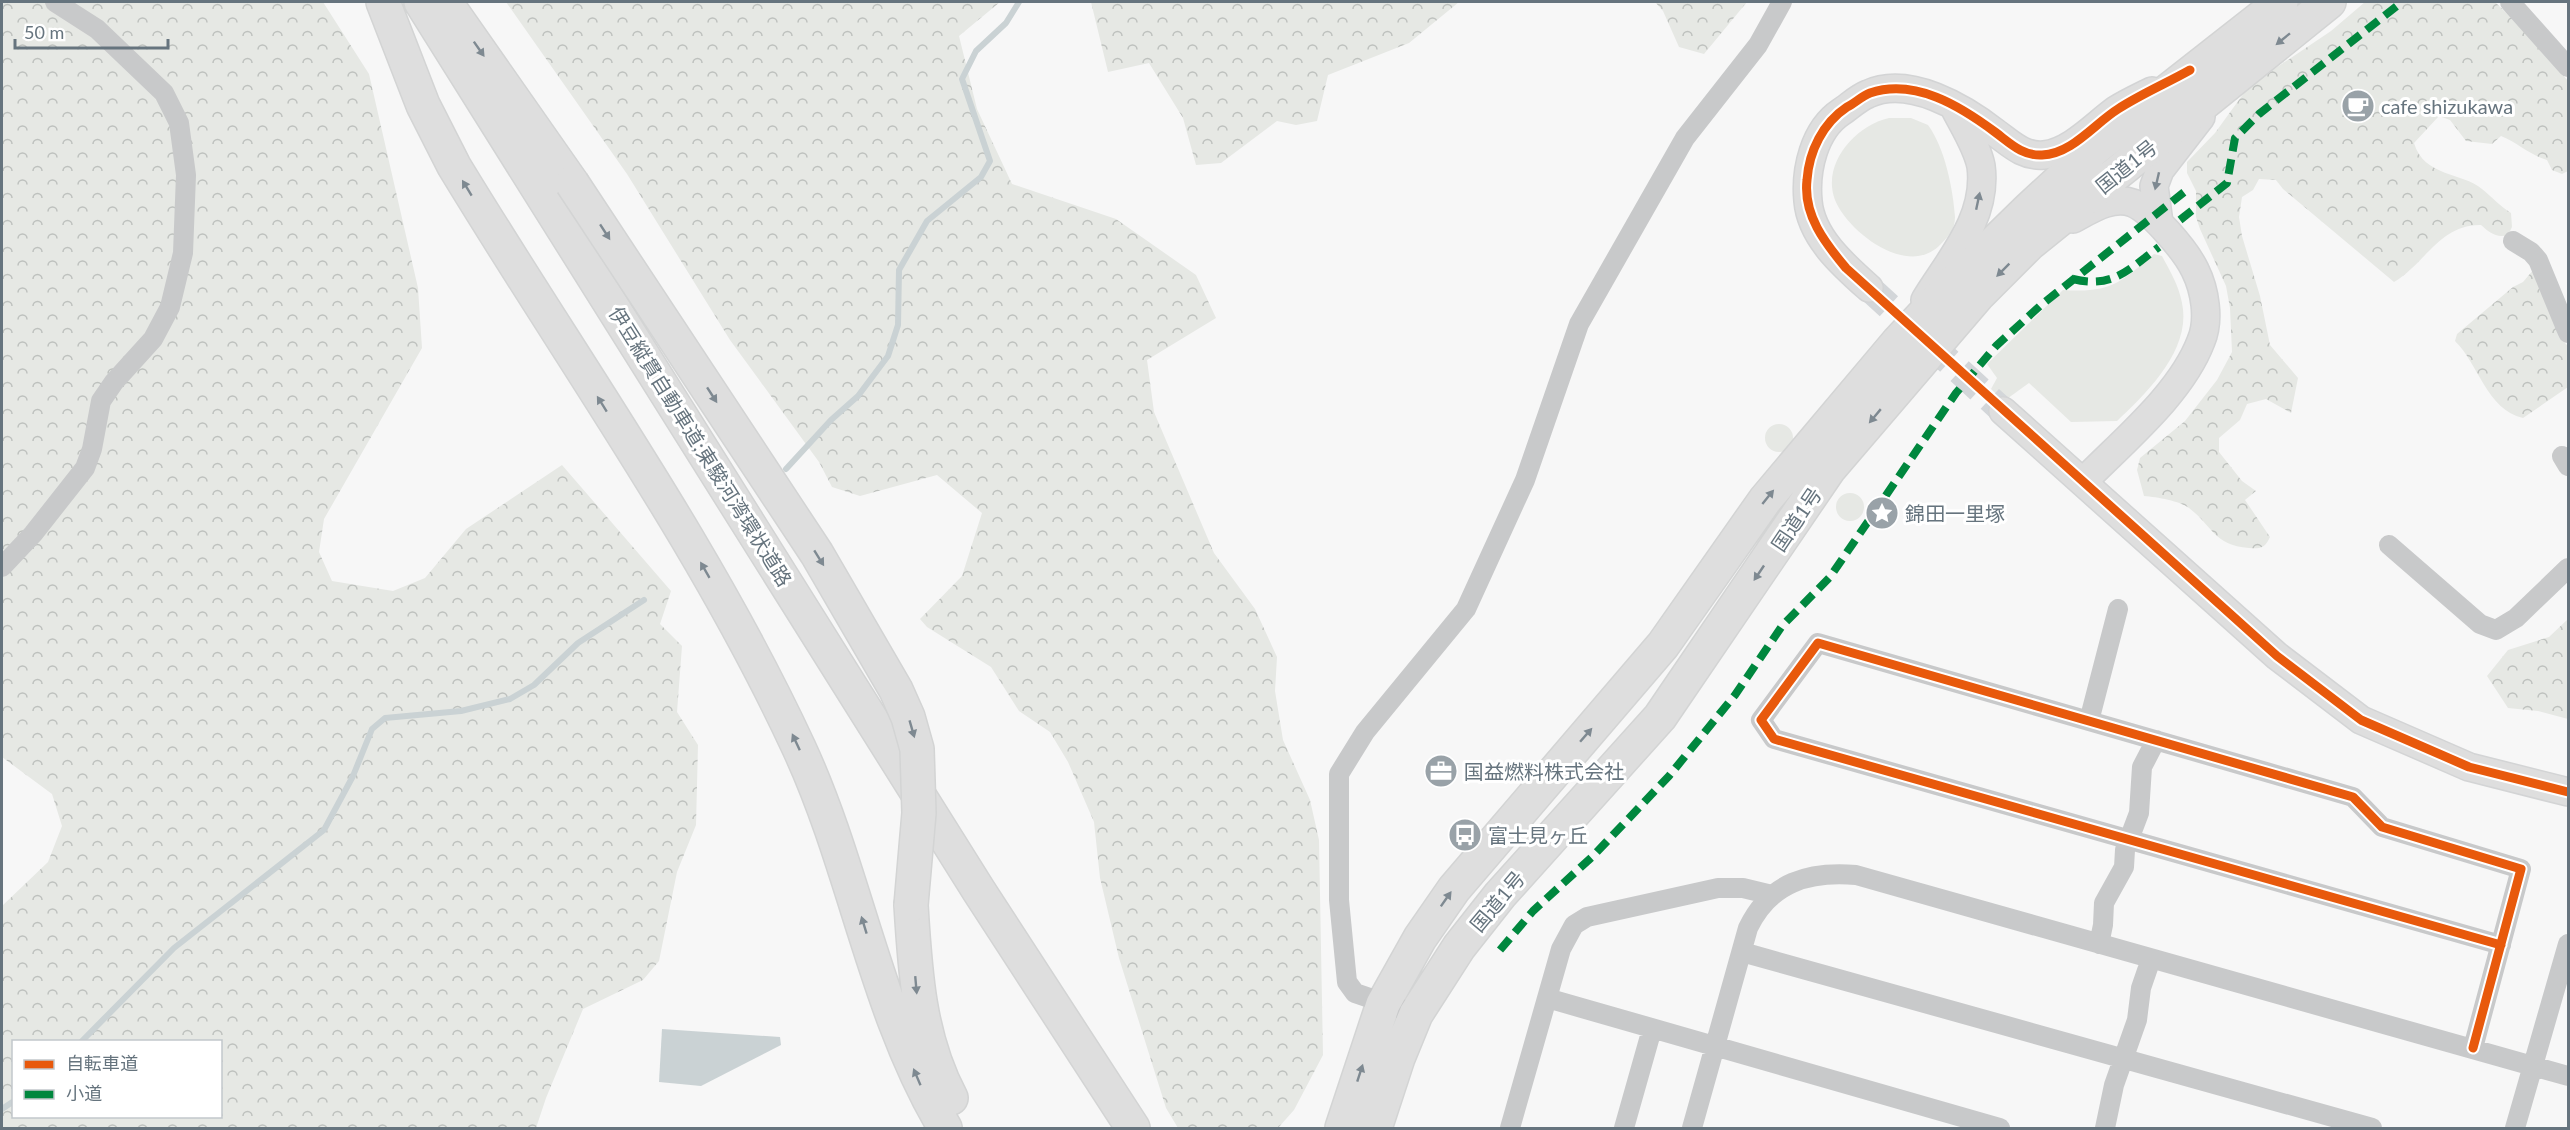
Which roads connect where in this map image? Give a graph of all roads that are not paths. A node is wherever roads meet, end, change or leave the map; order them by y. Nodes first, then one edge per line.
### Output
1 (55, 2) edge
2 (382, 2) edge
3 (421, 2) edge
4 (445, 2) edge
5 (1782, 2) edge
6 (2281, 2) edge
7 (2329, 2) edge
8 (2510, 2) edge
9 (2568, 67) edge
10 (2190, 70) junction
11 (2228, 84) junction
12 (1953, 106) junction
13 (560, 192) junction
14 (2159, 223) junction
15 (2513, 241) dead end
16 (2029, 244) junction
17 (1869, 288) tunnel mouth
18 (2568, 333) edge
19 (1898, 342) junction
20 (2003, 411) tunnel mouth
21 (2084, 481) junction
22 (2389, 545) dead end
23 (2, 567) edge
24 (2568, 568) edge
25 (2118, 609) dead end
26 (2089, 721) junction
27 (2156, 740) junction
28 (2568, 792) edge
29 (2128, 840) junction
30 (979, 891) junction
31 (1772, 895) junction
32 (2098, 944) junction
33 (2568, 944) edge
34 (2500, 945) junction
35 (1742, 952) junction
36 (2151, 959) junction
37 (2565, 971) edge
38 (1547, 998) junction
39 (1383, 1004) junction
40 (1416, 1014) junction
41 (1652, 1029) junction
42 (1716, 1047) junction
43 (2473, 1048) junction
44 (2124, 1059) junction
45 (2534, 1066) junction
46 (2568, 1076) edge
47 (945, 1128) edge
48 (967, 1128) edge
49 (1107, 1128) edge
50 (1133, 1128) edge
51 (1342, 1128) edge
52 (1375, 1128) edge
53 (1510, 1128) edge
54 (1624, 1128) edge
55 (1692, 1128) edge
56 (2000, 1128) edge
57 (2105, 1128) edge
58 (2372, 1128) edge
59 (2515, 1128) edge

1 - 23 street
47 -> 2 highway
3 - 13 highway, 伊豆縦貫自動車道;東駿河湾環状道路
4 -> 13 highway
5 - 39 street
6 - 10 highway, 国道1号
7 -> 11 highway, 国道1号
8 - 9 street
10 - 12 street
10 - 19 highway, 国道1号
11 -> 14 street
11 - 16 highway, 国道1号
12 - 17 street
19 -> 12 street
13 - 30 highway, 伊豆縦貫自動車道;東駿河湾環状道路
13 -> 48 highway, bridge
14 - 16 street
14 - 21 street
15 - 18 street
16 -> 40 highway, 国道1号
39 -> 19 highway, 国道1号
20 - 21 street
21 - 28 street
22 - 24 street
25 - 26 street
26 - 27 street
26 - 29 street
27 - 29 street
27 - 34 street
29 - 32 street
29 - 34 street
30 - 49 highway, 伊豆縦貫自動車道;東駿河湾環状道路
30 - 50 highway, 伊豆縦貫自動車道;東駿河湾環状道路
31 - 32 street
31 - 35 street
31 - 38 street
32 - 36 street
33 - 37 street
34 - 43 street
35 - 42 street
35 - 44 street
36 - 43 street
36 - 44 street
37 - 45 street
38 - 41 street
38 - 53 street
39 - 40 street
51 -> 39 highway, 国道1号
40 - 52 highway, 国道1号
41 - 42 street
41 - 54 street
42 - 55 street
42 - 56 street
43 - 45 street
44 - 57 street
44 - 58 street
45 - 46 street
45 - 59 street

